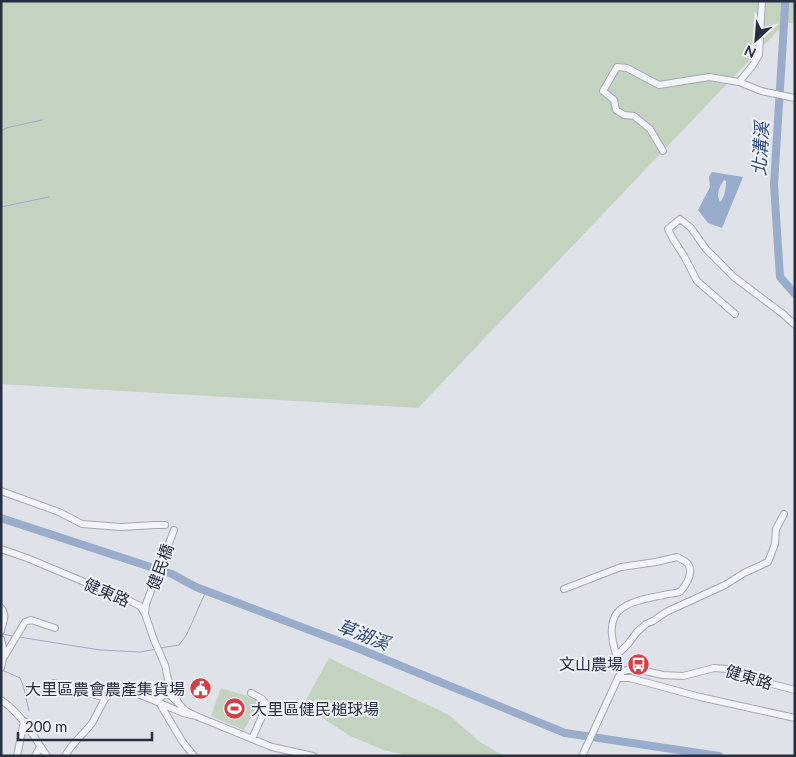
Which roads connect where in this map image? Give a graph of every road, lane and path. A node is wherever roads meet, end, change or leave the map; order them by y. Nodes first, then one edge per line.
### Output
1 (762, 1) edge
2 (739, 82) junction
3 (795, 98) edge
4 (663, 151) dead end
5 (735, 314) dead end
6 (795, 326) edge
7 (1, 491) edge
8 (784, 514) dead end
9 (165, 526) dead end
10 (174, 530) dead end
11 (1, 549) edge
12 (564, 589) dead end
13 (1, 608) edge
14 (144, 614) junction
15 (55, 628) dead end
16 (1, 631) edge
17 (1, 639) edge
18 (616, 656) junction
19 (4, 657) junction
20 (1, 667) edge
21 (620, 675) junction
22 (168, 679) junction
23 (54, 683) dead end
24 (795, 690) edge
25 (250, 693) dead end
26 (106, 698) junction
27 (1, 700) edge
28 (160, 701) junction
29 (179, 704) junction
30 (196, 716) junction
31 (795, 718) edge
32 (24, 721) junction
33 (252, 739) junction
34 (40, 747) junction
35 (17, 756) edge
36 (35, 756) edge
37 (46, 756) edge
38 (65, 756) edge
39 (194, 756) edge
40 (313, 756) edge
41 (582, 756) edge

1 - 2 street
2 - 3 street
2 - 4 street
5 - 6 street
7 - 9 street
8 - 18 street
10 - 14 street, 健民橋
11 - 14 street, 健東路
12 - 18 street
13 - 16 street
14 - 22 street, 健東路
15 - 19 street
17 - 19 street
18 - 21 street
19 - 20 street
21 - 24 street, 健東路
21 - 31 street
21 - 41 street
22 - 28 street
22 - 29 street, 健東路
23 - 26 street
25 - 33 street
26 - 28 street
26 - 38 street
27 - 32 street
28 - 29 street
28 - 30 street
28 - 39 street
29 - 30 street
30 - 33 street
32 - 34 street
32 - 35 street
33 - 40 street
34 - 36 street
34 - 37 street

